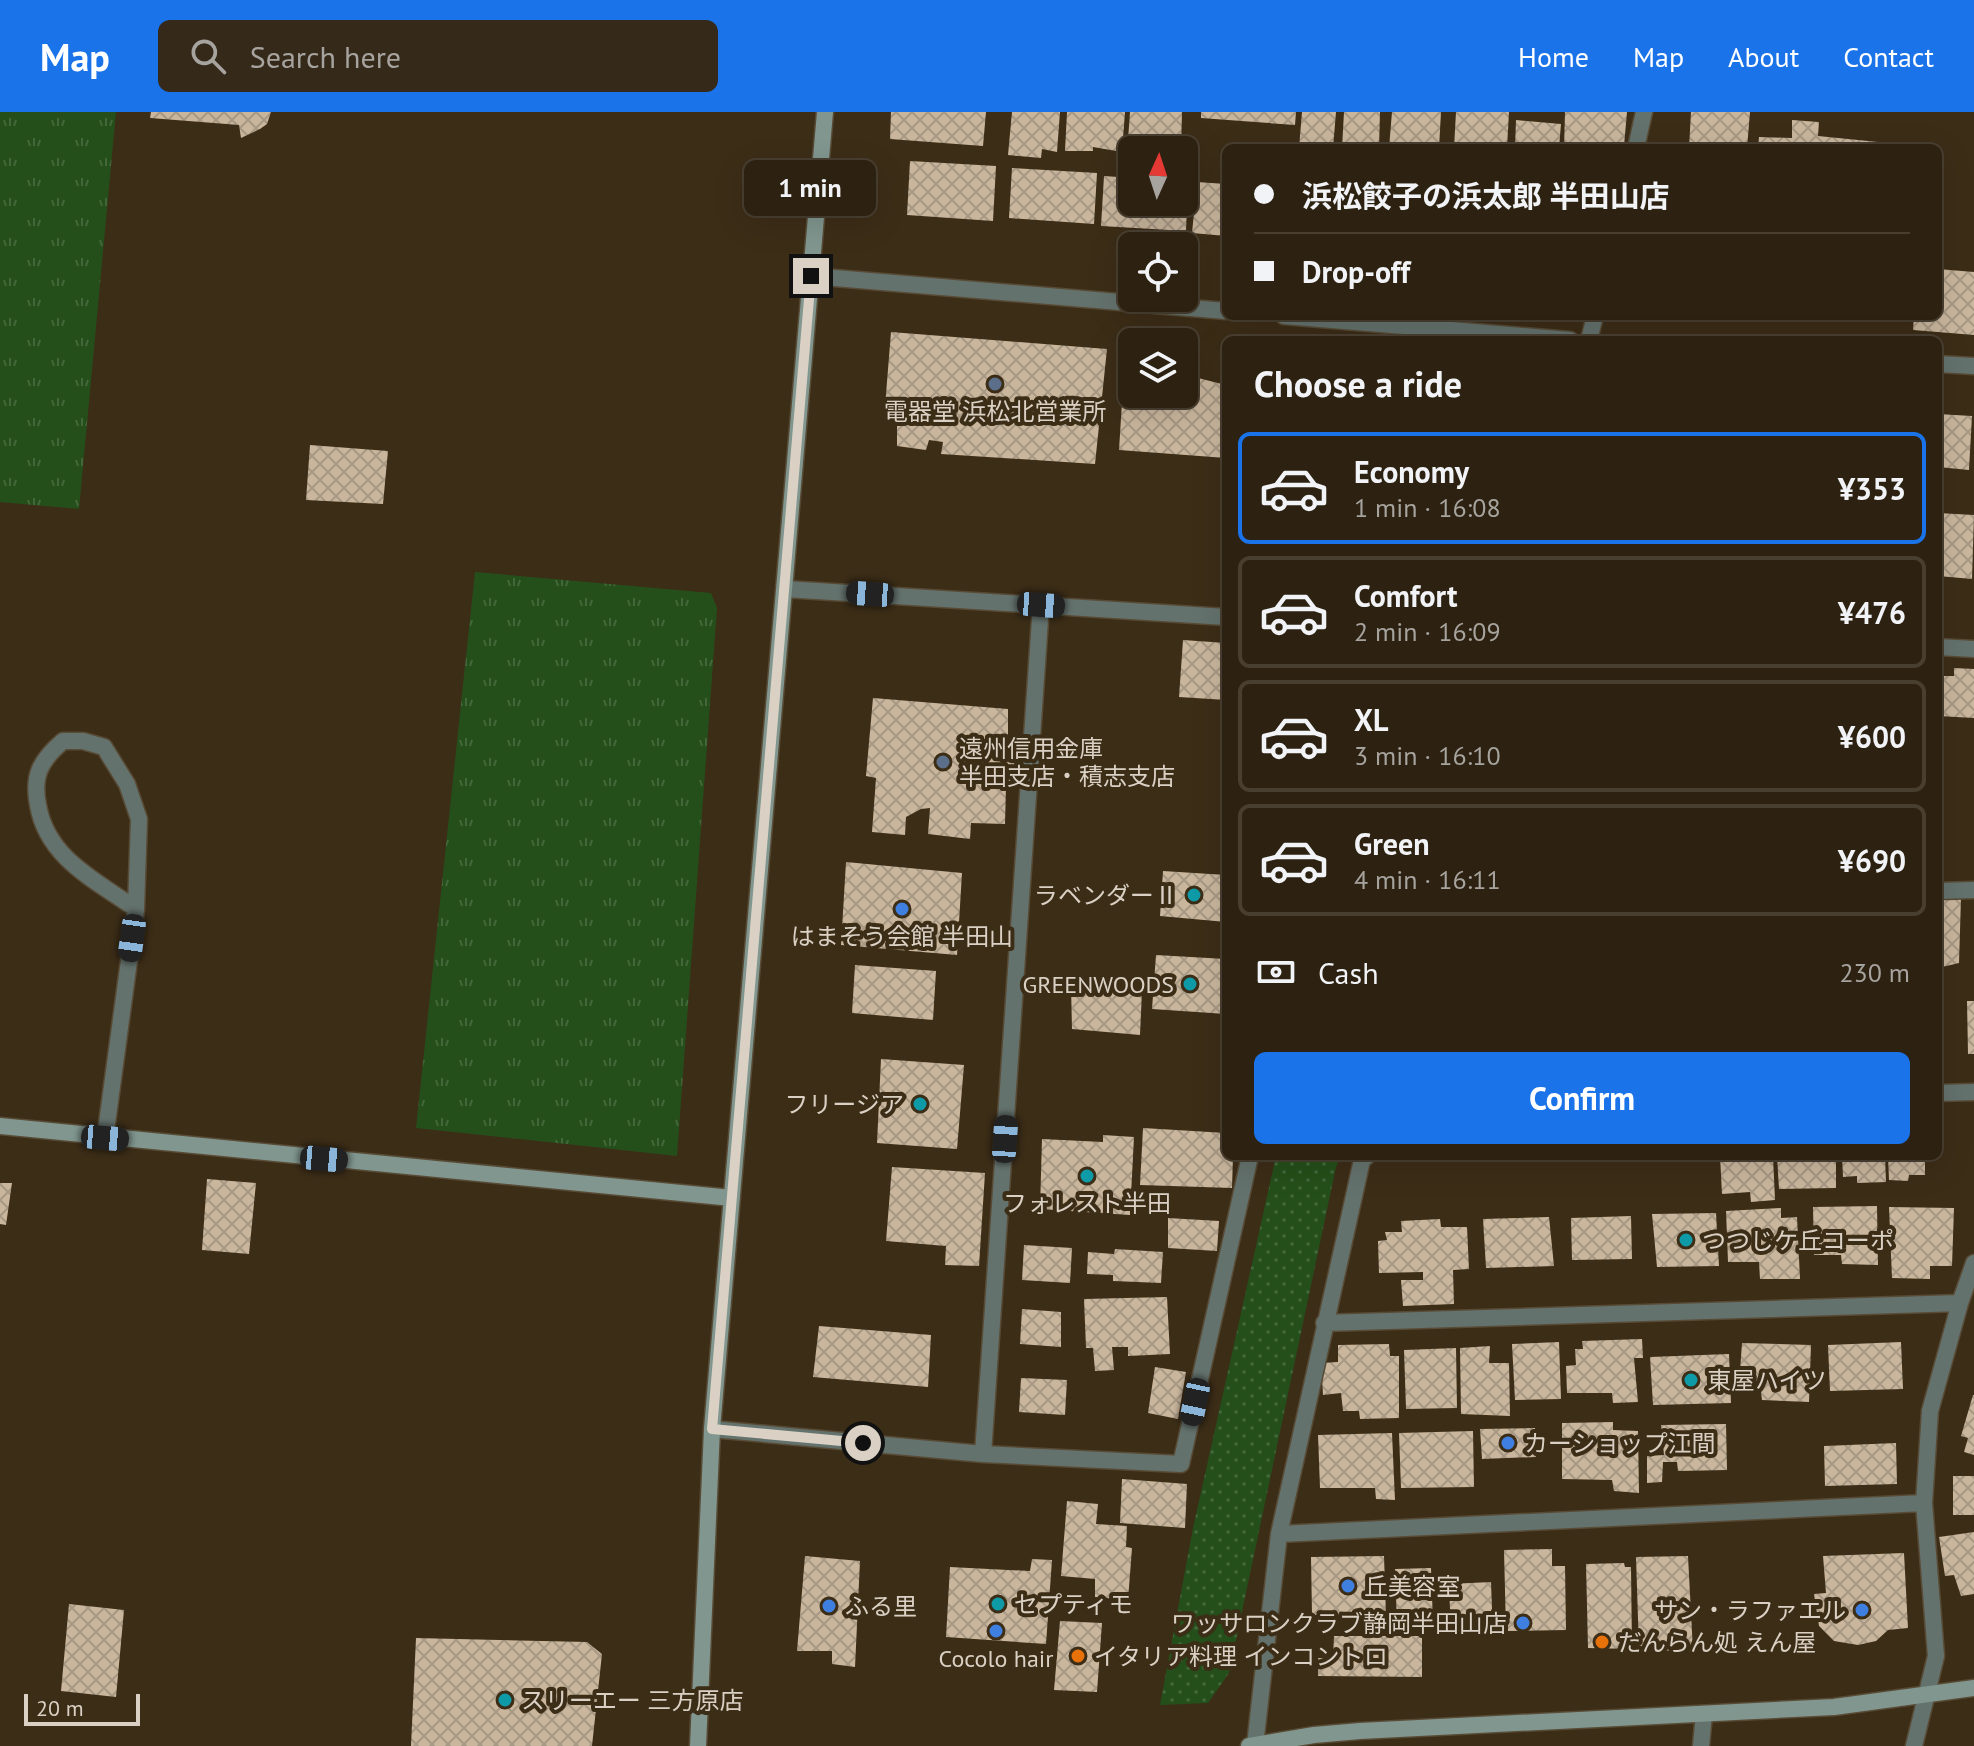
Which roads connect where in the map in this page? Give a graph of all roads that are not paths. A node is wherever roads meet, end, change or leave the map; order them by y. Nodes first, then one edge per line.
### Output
1 (825, 112) edge
2 (1644, 112) edge
3 (1637, 144) edge
4 (811, 276) junction
5 (1222, 311) edge
6 (1332, 320) edge
7 (1522, 336) edge
8 (1942, 364) edge
9 (1974, 366) edge
10 (785, 589) junction
11 (1041, 605) junction
12 (1222, 617) edge
13 (1942, 647) edge
14 (1974, 649) edge
15 (1974, 890) edge
16 (1942, 891) edge
17 (136, 909) junction
18 (1974, 1092) edge
19 (1942, 1093) edge
20 (0, 1126) edge
21 (105, 1138) junction
22 (1249, 1160) edge
23 (1362, 1160) edge
24 (732, 1198) junction
25 (1974, 1263) edge
26 (1960, 1303) junction
27 (1324, 1323) junction
28 (712, 1429) junction
29 (983, 1454) junction
30 (1924, 1503) junction
31 (1279, 1534) junction
32 (1974, 1688) edge
33 (1928, 1696) junction
34 (1704, 1714) junction
35 (1252, 1745) edge
36 (698, 1746) edge
37 (1701, 1746) edge
38 (1914, 1746) edge

1 - 4 street
2 - 3 street
4 - 5 street
4 - 10 street
6 - 7 street
8 - 9 street
10 - 11 street
10 - 24 street
11 - 12 street
11 - 29 street
13 - 14 street
15 - 16 street
17 - 17 street
17 - 21 street
18 - 19 street
20 - 21 street
21 - 24 street
22 - 29 street
23 - 27 street
24 - 28 street
25 - 26 street
26 - 27 street
26 - 30 street
27 - 31 street
28 - 29 street
28 - 36 street
30 - 31 street
30 - 33 street
31 - 35 street
32 - 33 street
33 - 34 street
33 - 38 street
34 - 35 street
34 - 37 street

